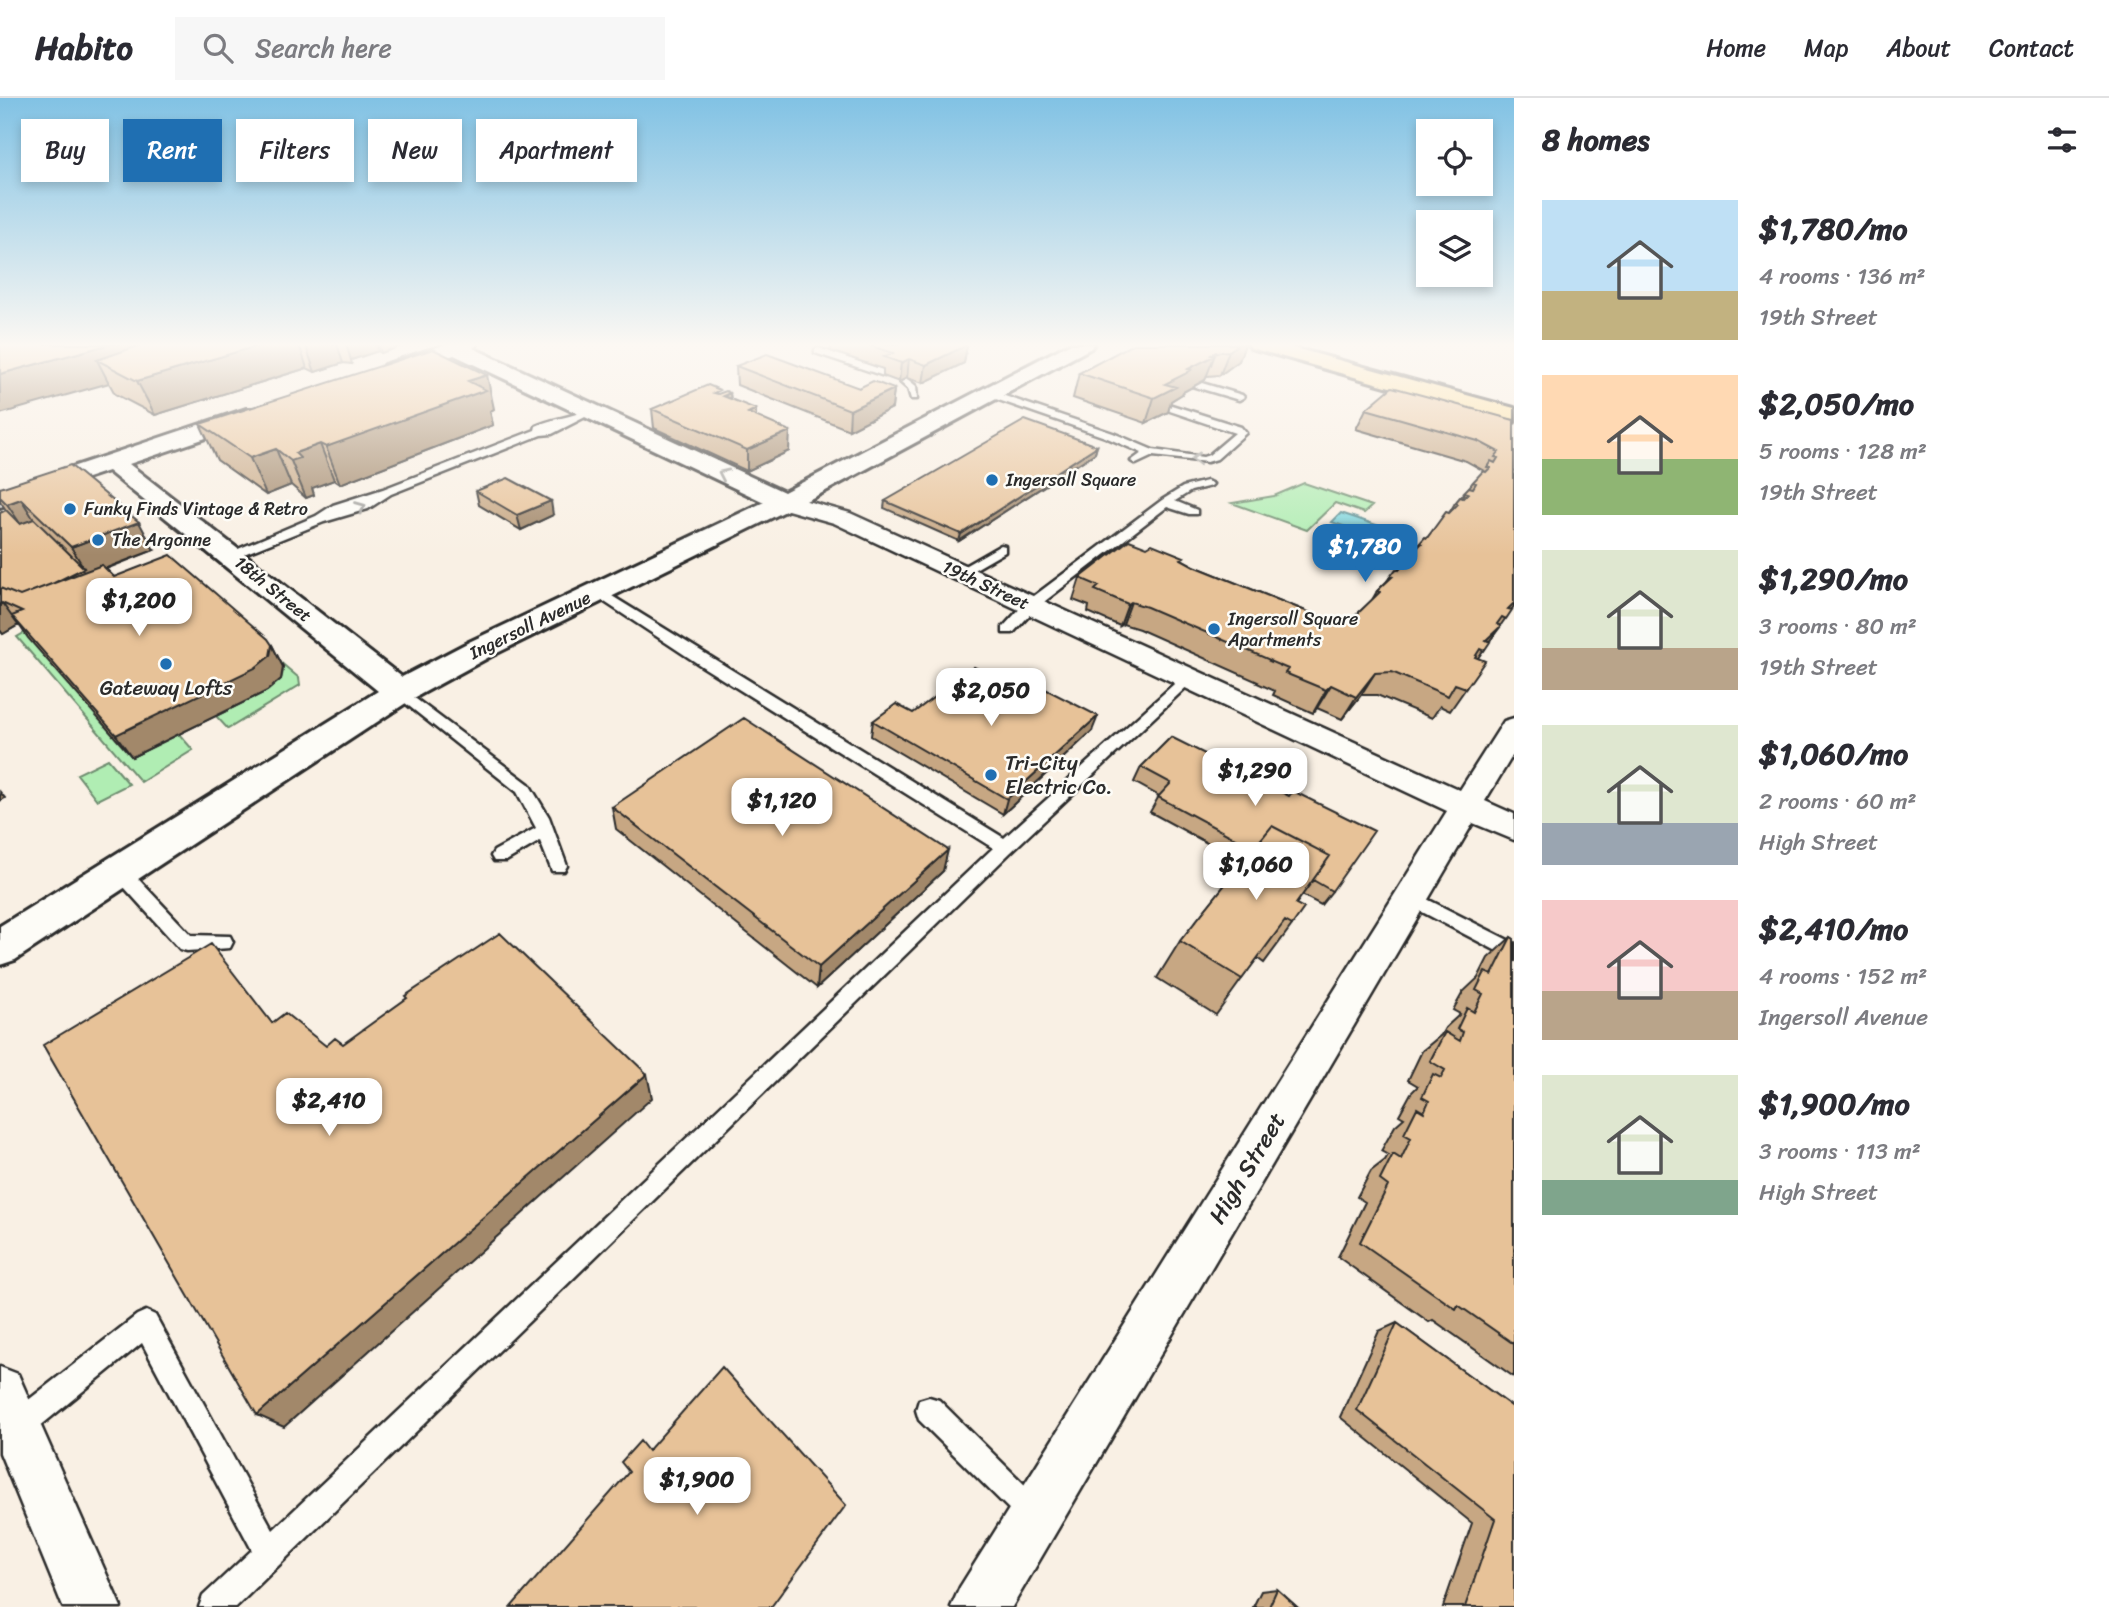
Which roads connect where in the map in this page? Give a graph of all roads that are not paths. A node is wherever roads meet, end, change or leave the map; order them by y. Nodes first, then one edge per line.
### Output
1 (253, 414) edge
2 (577, 414) edge
3 (951, 414) edge
4 (1049, 414) edge
5 (1192, 414) edge
6 (580, 416) junction
7 (1172, 443) dead end
8 (1151, 453) junction
9 (1136, 461) dead end
10 (111, 462) junction
11 (1207, 484) dead end
12 (0, 499) edge
13 (785, 502) junction
14 (1166, 502) junction
15 (1193, 512) dead end
16 (1001, 549) dead end
17 (230, 555) junction
18 (960, 572) junction
19 (599, 592) junction
20 (1031, 606) junction
21 (1008, 630) dead end
22 (1189, 678) junction
23 (400, 692) junction
24 (1514, 728) edge
25 (1467, 806) junction
26 (1514, 828) edge
27 (546, 830) junction
28 (1005, 847) junction
29 (500, 856) dead end
30 (558, 866) dead end
31 (120, 871) junction
32 (1410, 898) junction
33 (223, 942) dead end
34 (0, 948) edge
35 (1514, 952) edge
36 (8, 1410) edge
37 (929, 1410) dead end
38 (1035, 1516) junction
39 (270, 1553) junction
40 (92, 1607) edge
41 (214, 1607) edge
42 (980, 1607) edge

1 - 10 main road
2 - 6 main road, 19th Street
3 - 13 main road, Ingersoll Avenue
4 - 8 lane
5 -> 8 lane
13 -> 6 main road, 19th Street
6 - 17 lane
7 - 8 lane
8 - 9 lane
10 - 12 main road
10 - 17 main road, 18th Street
11 - 14 lane
13 - 18 street, 19th Street
13 - 19 main road, Ingersoll Avenue
14 - 15 lane
14 - 20 lane
16 - 18 lane
17 - 23 main road, 18th Street
18 - 20 street, 19th Street
19 - 23 main road, Ingersoll Avenue
19 - 28 lane
20 - 21 lane
20 - 22 street, 19th Street
22 - 25 street, 19th Street
22 - 28 lane
23 - 27 lane
23 - 31 main road, Ingersoll Avenue
24 - 25 street, High Street
25 - 26 street, 19th Street
25 - 32 street, High Street
27 - 29 lane
27 - 30 lane
28 - 39 lane
31 - 33 lane
31 - 34 main road, Ingersoll Avenue
32 - 35 lane
32 - 38 street, High Street
36 - 39 lane
36 - 40 street
37 - 38 lane
38 - 42 street, High Street
39 - 41 lane

